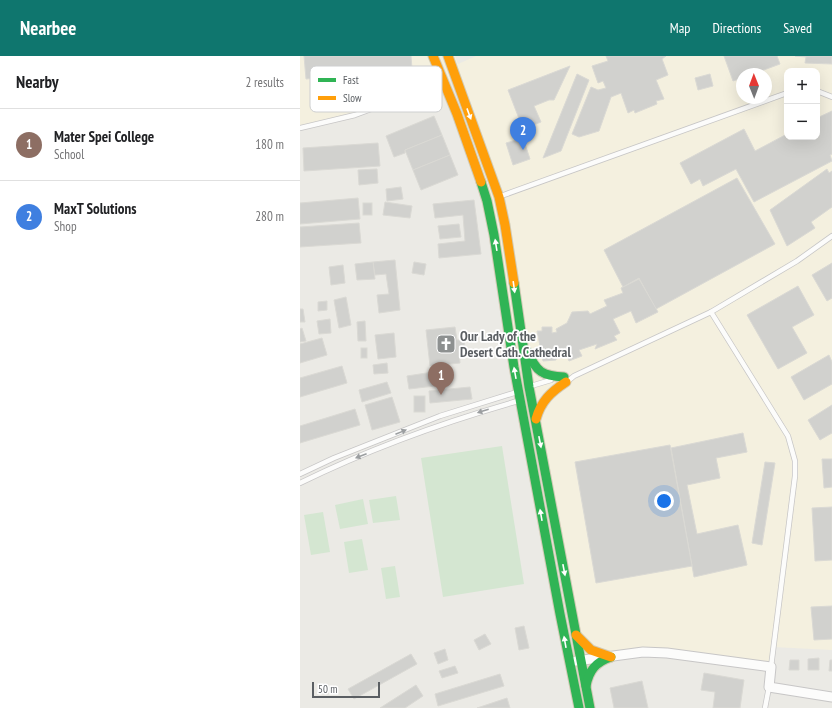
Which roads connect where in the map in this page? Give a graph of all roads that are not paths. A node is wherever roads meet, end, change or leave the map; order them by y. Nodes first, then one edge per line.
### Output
1 (434, 56) edge
2 (448, 56) edge
3 (438, 66) edge
4 (442, 77) edge
5 (456, 77) junction
6 (444, 82) junction
7 (820, 92) edge
8 (784, 94) edge
9 (832, 97) edge
10 (363, 112) edge
11 (300, 128) edge
12 (499, 197) junction
13 (487, 201) junction
14 (832, 236) edge
15 (711, 312) junction
16 (508, 336) junction
17 (521, 336) junction
18 (565, 379) junction
19 (545, 391) dead end
20 (533, 392) junction
21 (519, 396) junction
22 (536, 420) junction
23 (300, 474) edge
24 (300, 483) edge
25 (576, 634) junction
26 (611, 656) junction
27 (581, 660) junction
28 (568, 662) junction
29 (771, 668) junction
30 (586, 686) junction
31 (768, 687) junction
32 (832, 697) edge
33 (579, 708) edge
34 (590, 708) edge
35 (765, 708) edge

1 - 3 main road
2 - 5 main road
4 - 6 main road
5 - 6 lane
5 -> 12 main road
6 - 13 main road
7 - 9 lane
8 - 12 lane
10 - 11 lane
12 - 13 lane
12 -> 17 main road
16 -> 13 main road
14 - 15 lane
15 - 18 lane
15 - 29 lane
16 - 17 main road
21 -> 16 main road
17 - 18 main road
17 - 20 main road
18 - 19 lane
18 - 20 lane
18 - 22 main road
20 - 21 lane
20 - 21 lane
20 - 22 main road
23 -> 21 lane
21 -> 24 lane
28 -> 21 main road
22 -> 25 main road
25 - 26 main road
25 - 27 main road
26 - 27 street
26 - 29 street
26 - 30 main road
27 - 28 street
27 - 30 main road
28 - 33 main road
29 - 31 street
30 - 34 main road
31 - 32 street
31 - 35 lane

